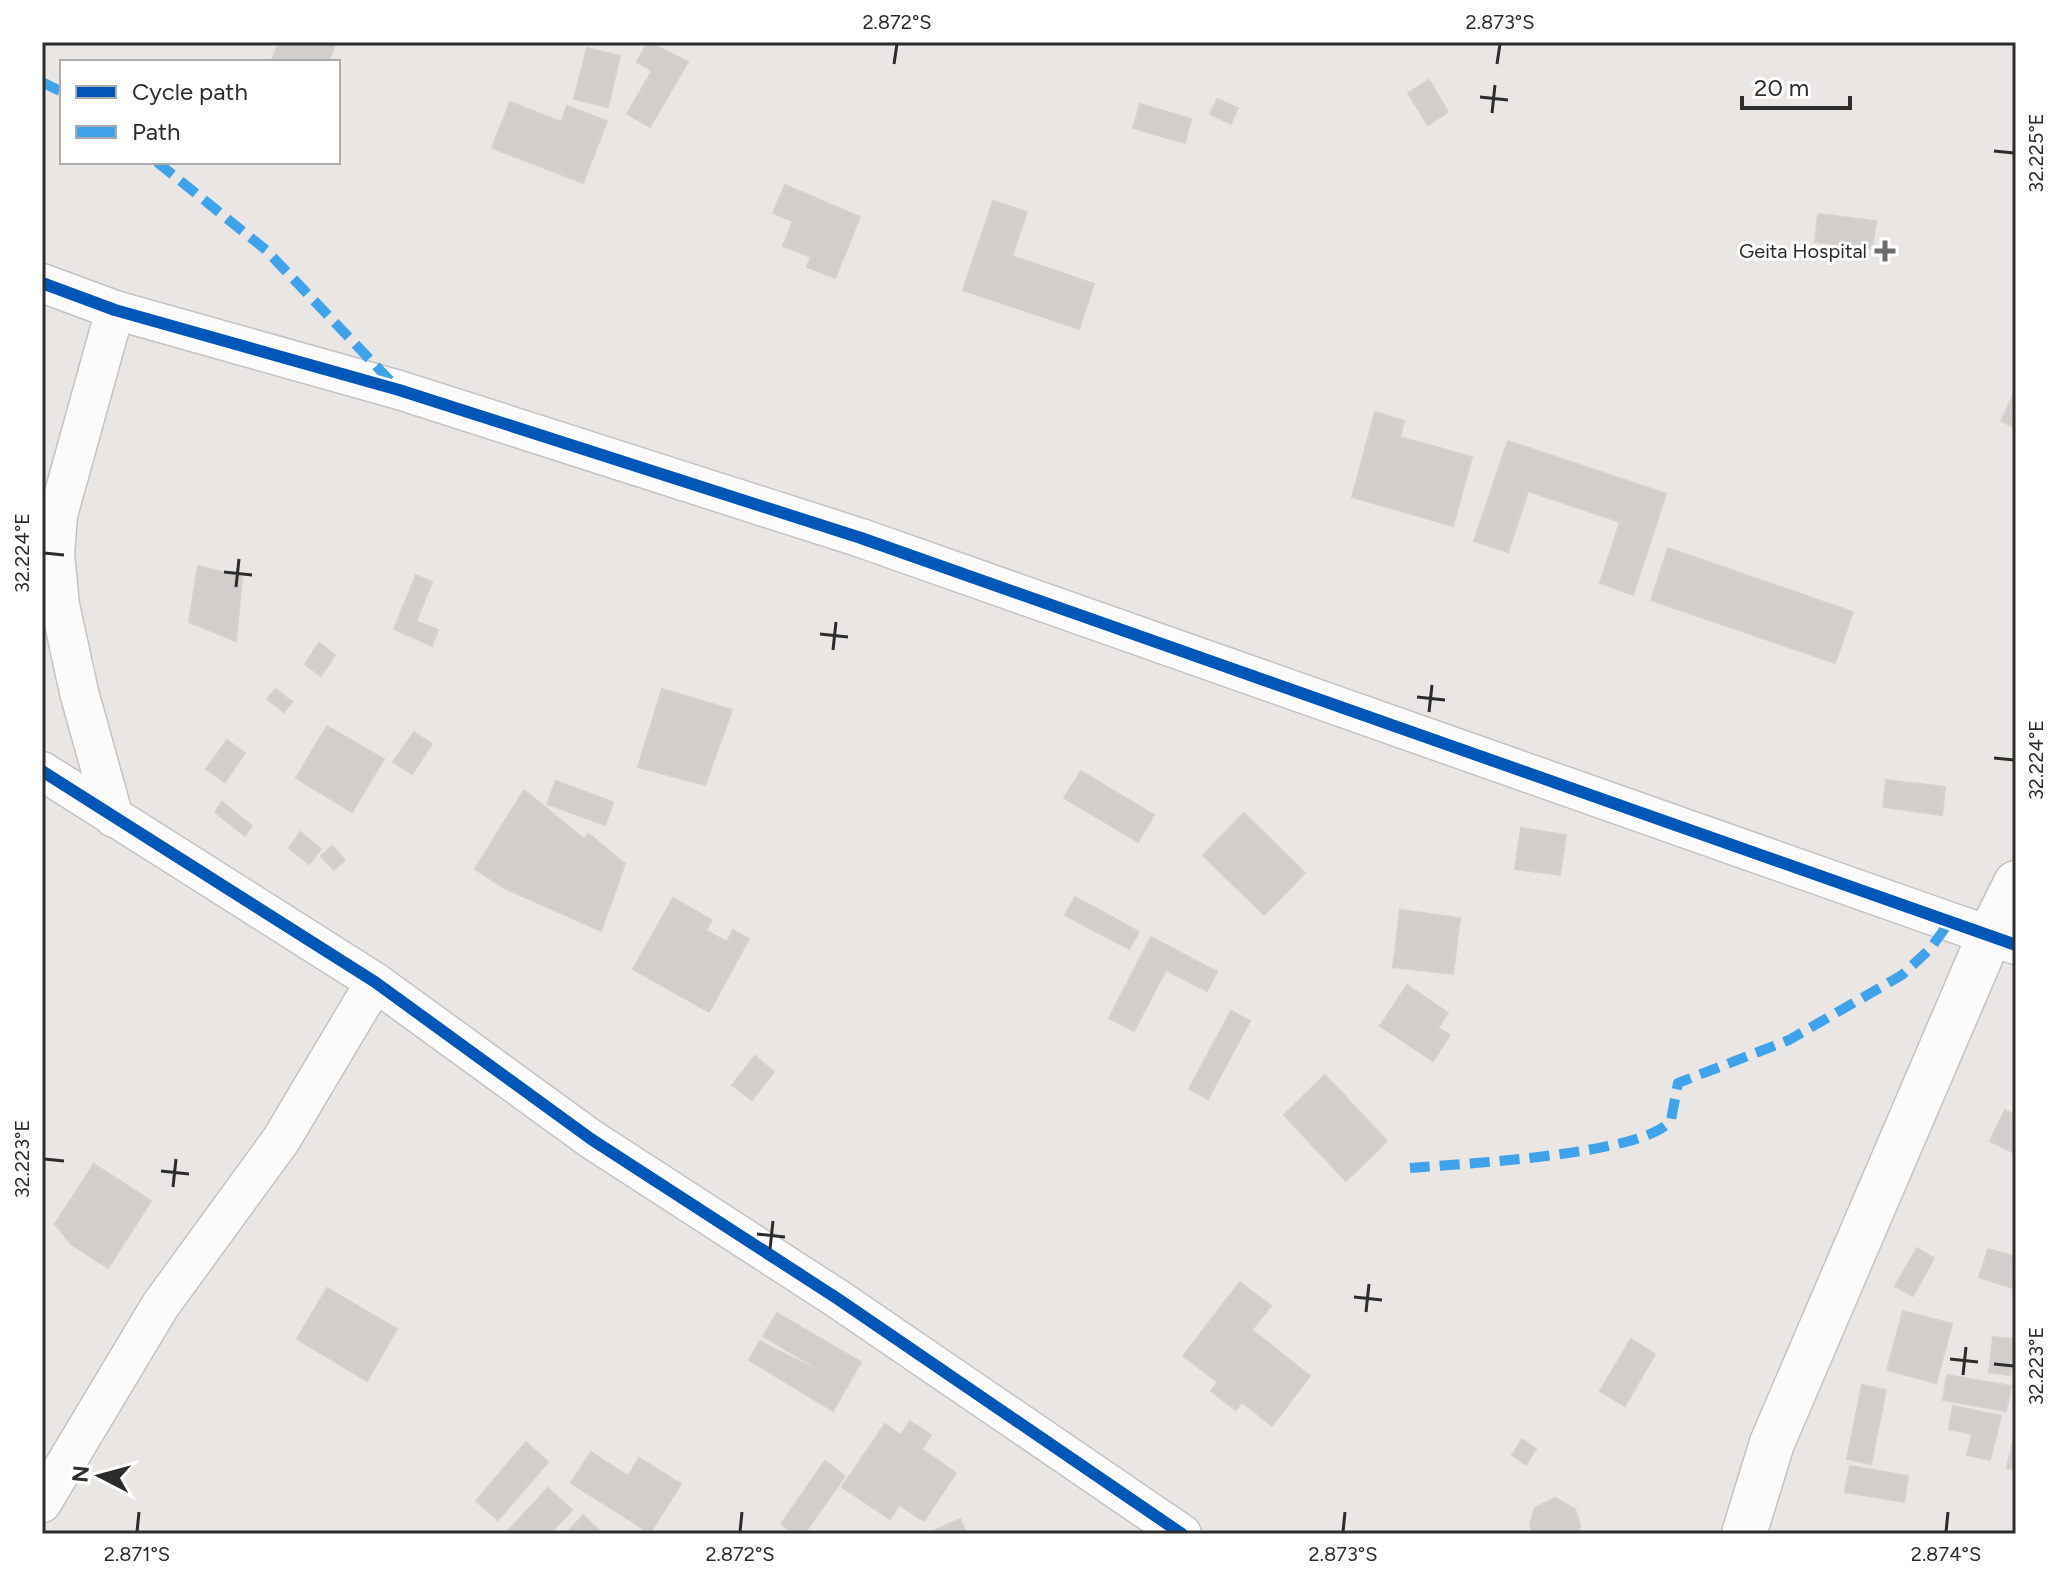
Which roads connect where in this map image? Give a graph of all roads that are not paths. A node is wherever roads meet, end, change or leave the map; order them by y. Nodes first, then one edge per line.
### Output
1 (42, 283) edge
2 (115, 310) junction
3 (42, 771) edge
4 (114, 818) junction
5 (2016, 883) edge
6 (2002, 941) edge
7 (375, 982) junction
8 (42, 1503) edge
9 (1182, 1534) edge
10 (1744, 1534) edge

1 - 2 street
2 - 4 street
2 - 6 street
3 - 4 street
4 - 7 street
5 - 6 street
6 - 10 street
7 - 8 street
7 - 9 street

